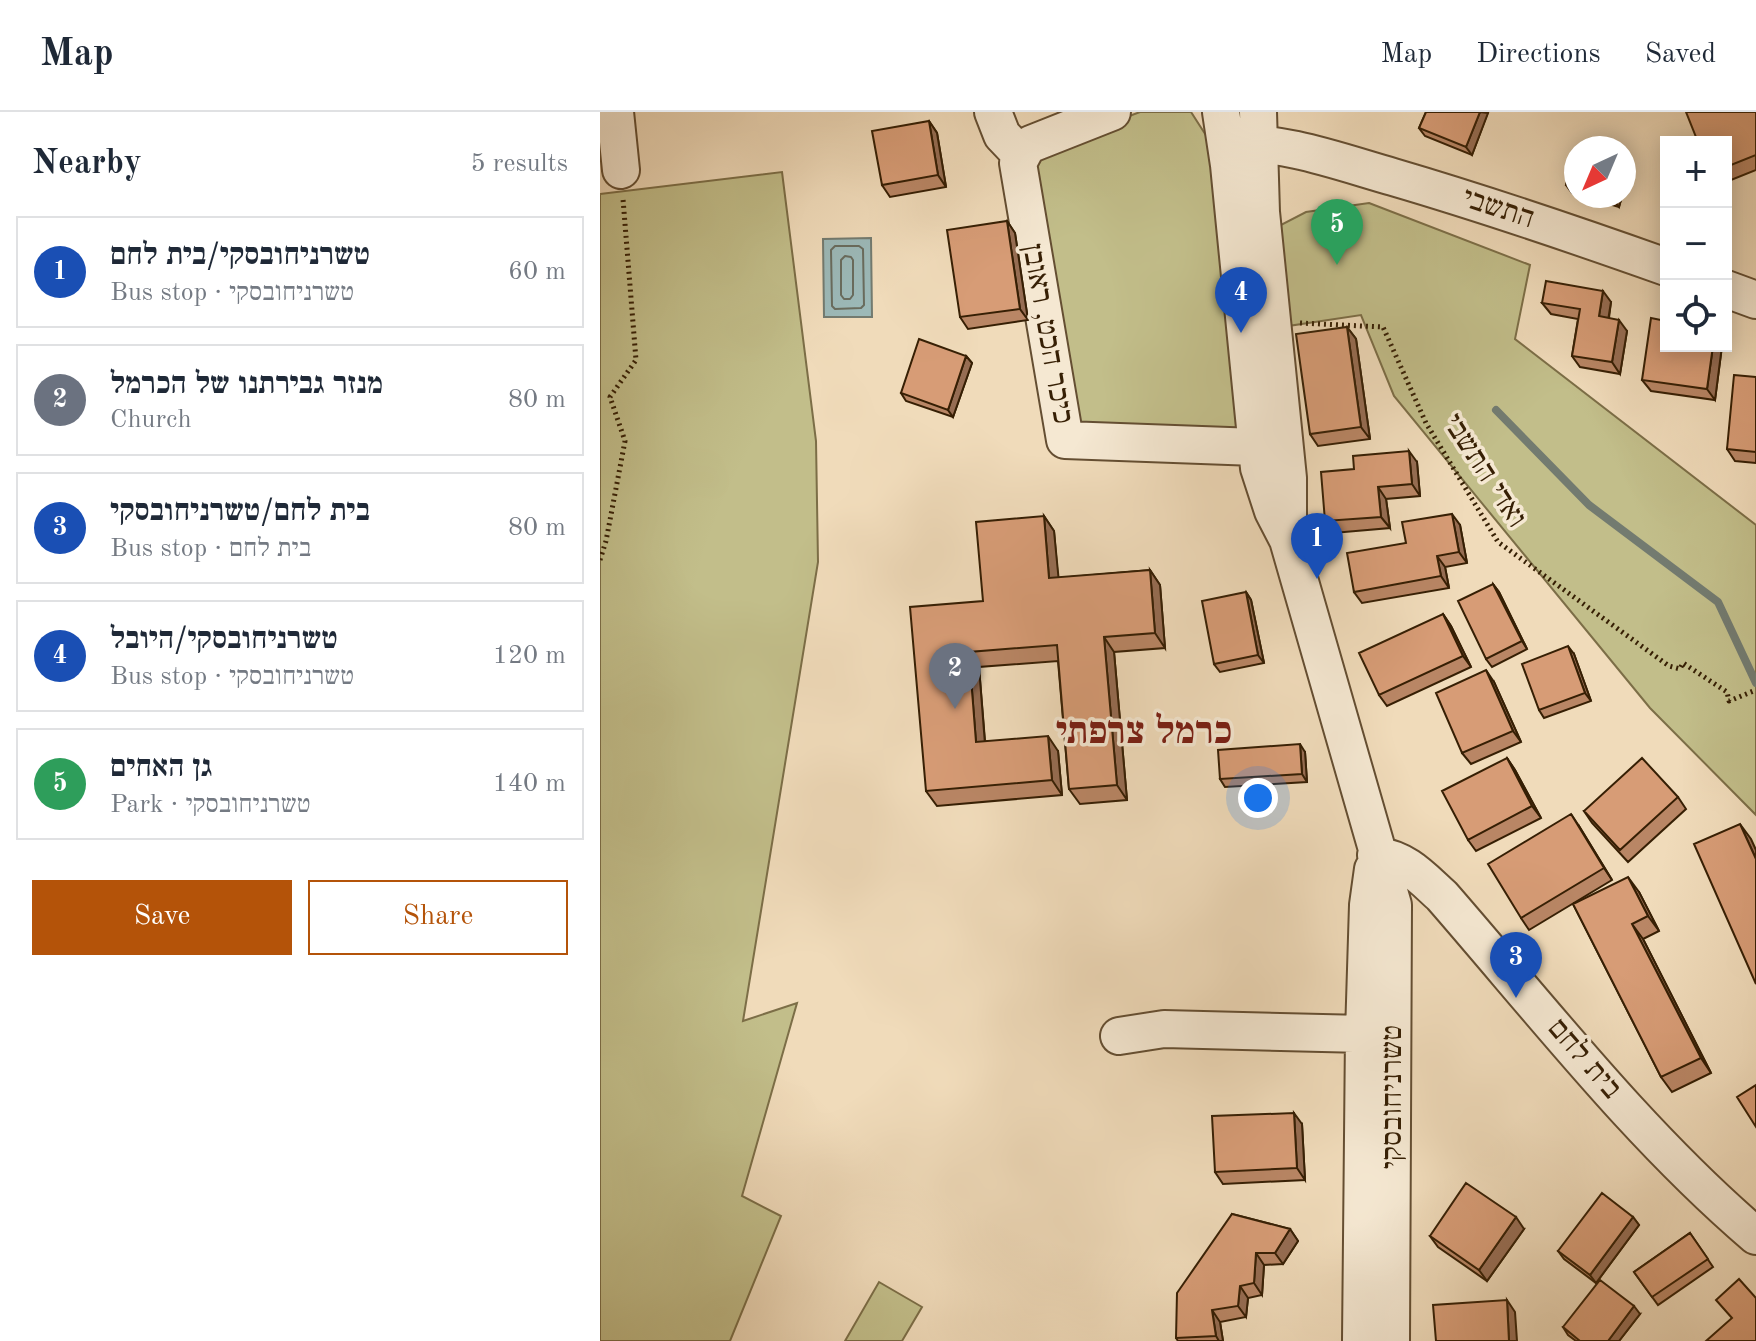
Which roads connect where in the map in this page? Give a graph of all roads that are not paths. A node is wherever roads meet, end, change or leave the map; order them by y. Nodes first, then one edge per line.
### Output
1 (615, 112) edge
2 (993, 112) edge
3 (1112, 112) edge
4 (1203, 112) edge
5 (1241, 127) edge
6 (1021, 155) junction
7 (1328, 158) junction
8 (621, 170) road end
9 (1261, 212) junction
10 (1660, 265) edge
11 (1732, 291) edge
12 (1756, 300) edge
13 (1269, 440) junction
14 (1376, 855) junction
15 (1364, 1034) junction
16 (1119, 1036) dead end
17 (1756, 1236) edge
18 (1361, 1341) edge
19 (1391, 1341) edge

1 - 8 street
2 - 6 street
3 - 6 street
4 - 5 street
5 - 7 street, התשבי
5 - 9 street, טשרניחובסקי
5 - 13 street, טשרניחובסקי
6 - 13 street, כיכר הכט, ראובן
7 - 9 street
7 - 10 street, התשבי
9 - 13 street, טשרניחובסקי
11 - 12 street
13 - 14 street, טשרניחובסקי
14 - 15 street, טשרניחובסקי
14 - 17 street, בית לחם
14 - 19 street, טשרניחובסקי
15 - 16 street
15 - 18 street, טשרניחובסקי

